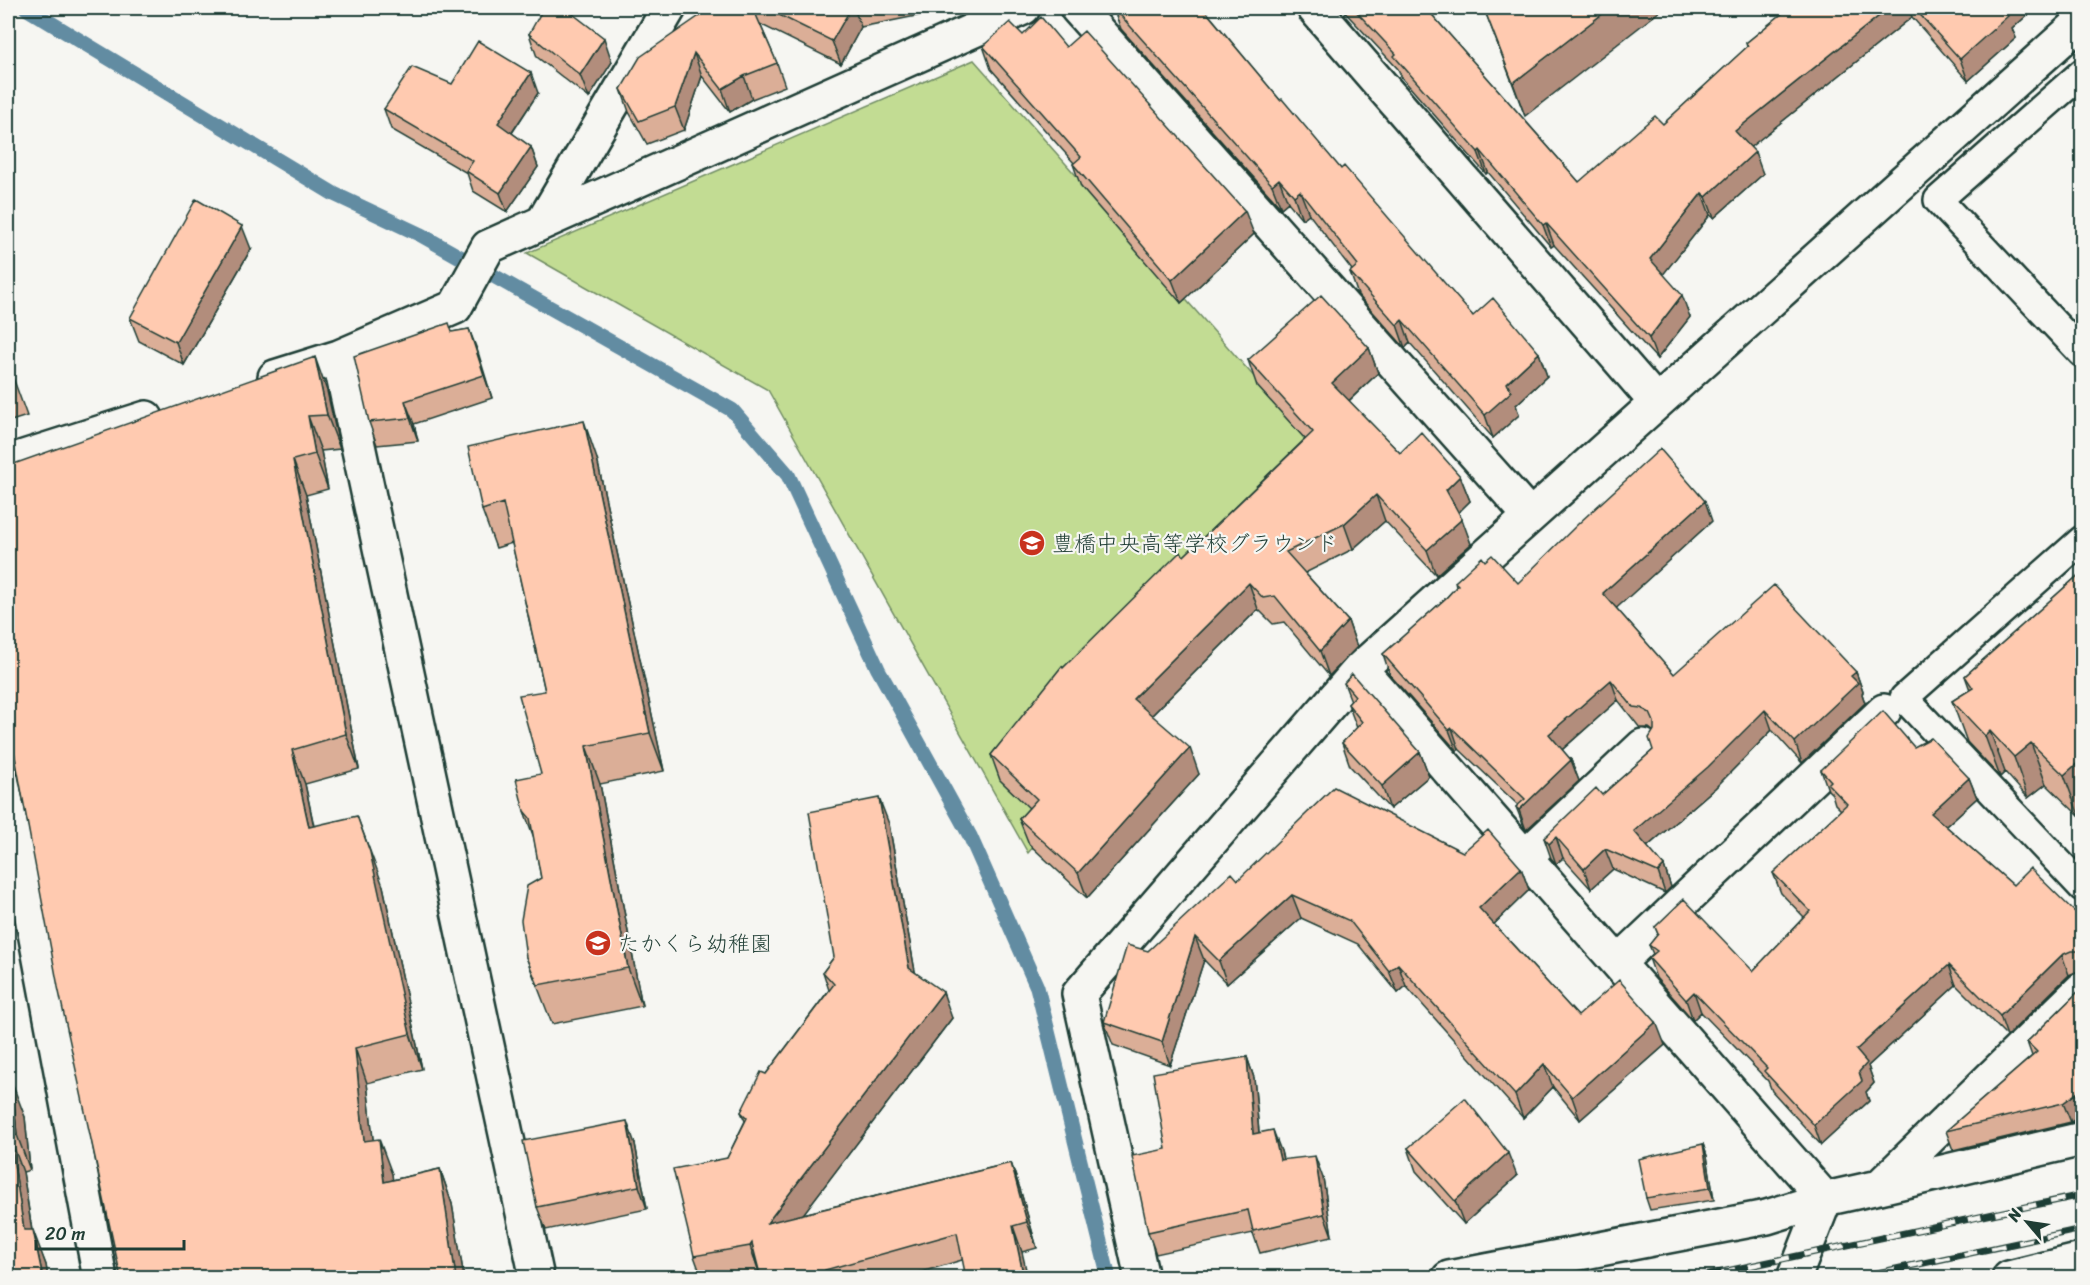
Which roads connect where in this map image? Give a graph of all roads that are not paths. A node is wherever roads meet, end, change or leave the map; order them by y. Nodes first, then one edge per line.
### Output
1 (669, 8) edge
2 (1023, 8) edge
3 (1077, 8) edge
4 (1314, 8) edge
5 (2082, 21) edge
6 (2082, 73) edge
7 (543, 222) junction
8 (2082, 353) edge
9 (339, 357) junction
10 (247, 386) edge
11 (1656, 402) junction
12 (179, 408) edge
13 (8, 462) edge
14 (1530, 516) junction
15 (2082, 540) edge
16 (1360, 669) junction
17 (1884, 711) edge
18 (1643, 746) dead end
19 (8, 789) edge
20 (1525, 857) junction
21 (2082, 887) edge
22 (1618, 963) junction
23 (2082, 990) edge
24 (2082, 1139) edge
25 (1879, 1187) junction
26 (1825, 1199) junction
27 (2082, 1260) edge
28 (100, 1278) edge
29 (537, 1278) edge
30 (1142, 1278) edge
31 (1449, 1278) edge
32 (1794, 1278) edge
33 (2009, 1278) edge

1 - 7 street
2 - 7 street
3 - 14 street
4 - 11 street
5 - 11 street
6 - 8 lane
7 - 9 street
9 - 10 street
9 - 29 street
11 - 14 street
12 - 13 street
14 - 16 street
15 - 21 lane
16 - 20 street
16 - 30 street
17 - 22 street
18 - 20 street
19 - 28 street
20 - 22 street
22 - 26 street
23 - 25 street
24 - 25 street
25 - 26 street
26 - 31 street
26 - 32 street
27 - 33 street

